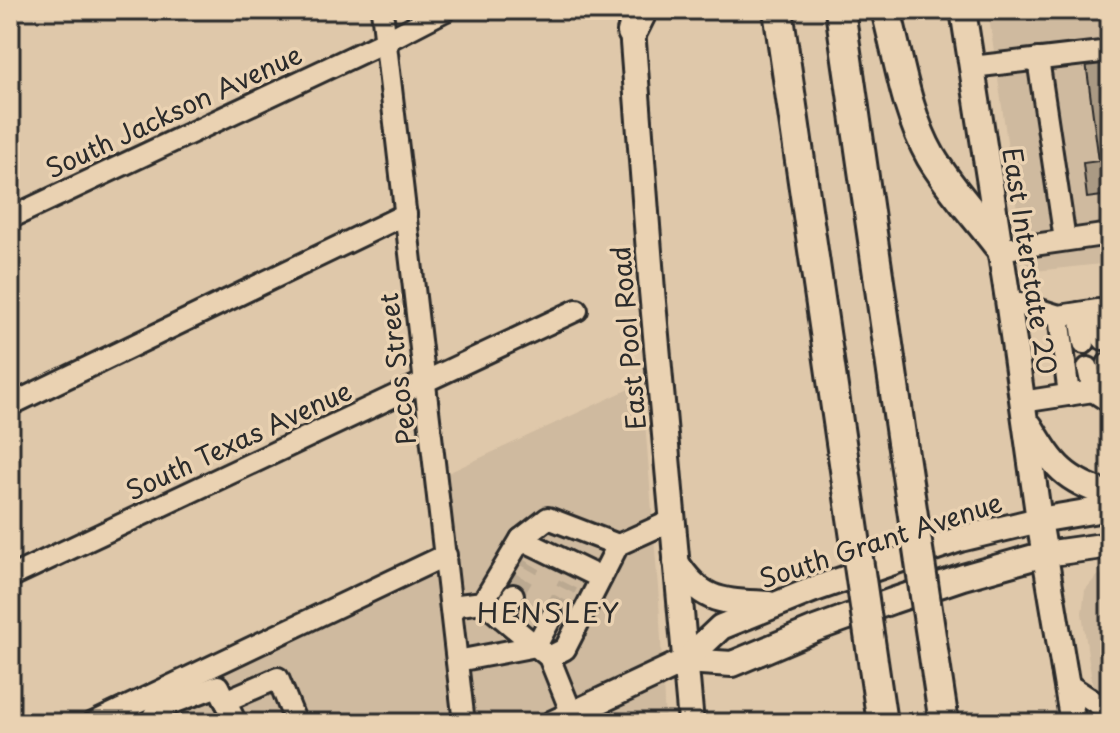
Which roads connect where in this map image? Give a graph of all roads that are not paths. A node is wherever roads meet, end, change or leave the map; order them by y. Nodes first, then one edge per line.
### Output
1 (382, 10) edge
2 (446, 10) edge
3 (778, 10) edge
4 (840, 10) edge
5 (886, 10) edge
6 (963, 10) edge
7 (635, 17) edge
8 (386, 41) junction
9 (1110, 51) edge
10 (1038, 59) junction
11 (972, 67) junction
12 (406, 214) junction
13 (10, 218) edge
14 (1110, 234) edge
15 (1065, 240) junction
16 (999, 248) junction
17 (1008, 300) junction
18 (577, 310) dead end
19 (1070, 315) junction
20 (1093, 341) dead end
21 (1102, 370) edge
22 (425, 382) junction
23 (1069, 395) junction
24 (1101, 396) edge
25 (10, 405) edge
26 (1023, 409) junction
27 (1110, 495) edge
28 (1110, 508) edge
29 (673, 520) junction
30 (1039, 520) junction
31 (521, 539) junction
32 (618, 545) junction
33 (1110, 545) edge
34 (1045, 554) junction
35 (446, 555) junction
36 (676, 562) junction
37 (10, 577) edge
38 (601, 578) junction
39 (513, 595) tunnel mouth
40 (483, 602) junction
41 (775, 605) junction
42 (451, 606) junction
43 (552, 616) tunnel mouth
44 (501, 617) junction
45 (542, 651) junction
46 (457, 661) junction
47 (685, 661) junction
48 (1066, 683) junction
49 (225, 701) junction
50 (1107, 703) edge
51 (562, 719) edge
52 (93, 723) edge
53 (150, 723) edge
54 (236, 723) edge
55 (296, 723) edge
56 (464, 723) edge
57 (691, 723) edge
58 (882, 723) edge
59 (944, 723) edge
60 (1073, 723) edge

1 - 8 street, Pecos Street
2 - 8 street, South Jackson Avenue
3 - 58 highway, bridge
4 - 59 highway, bridge
5 - 16 highway
6 - 11 main road, East Interstate 20
7 - 29 main road, East Pool Road
8 - 12 street, Pecos Street
8 - 13 street, South Jackson Avenue
9 - 10 street
10 - 11 street
10 - 15 street
11 - 16 main road, East Interstate 20
12 - 22 street, Pecos Street
12 - 25 street
14 - 15 street
15 - 16 street
16 - 17 main road, East Interstate 20
17 - 19 street
17 - 26 main road, East Interstate 20
18 - 22 street, South Texas Avenue
19 - 20 street
19 - 23 street
21 - 24 street
22 - 35 street, Pecos Street
22 - 37 street, South Texas Avenue
23 - 24 street
23 - 26 street
26 - 27 main road
26 - 30 main road, East Interstate 20
28 - 30 main road, South Grant Avenue
29 - 32 street
29 - 36 main road, East Pool Road
30 - 34 main road, East Interstate 20
30 - 41 main road, South Grant Avenue
31 - 32 street
31 - 38 street
31 - 40 street
32 - 38 street
33 - 34 main road, South Grant Avenue
34 - 47 main road, South Grant Avenue
34 - 48 main road, East Interstate 20
35 - 42 street, Pecos Street
35 - 52 street
36 - 41 main road
36 - 47 main road, East Pool Road
38 - 45 street
39 - 44 street
40 - 42 street
40 - 44 street
41 - 47 main road, South Grant Avenue
42 - 46 street, Pecos Street
43 - 45 street
44 - 45 street
45 - 46 street
45 - 51 street
46 - 56 street, Pecos Street
47 - 51 main road, South Grant Avenue
47 - 57 main road, East Pool Road
48 - 50 street
48 - 60 main road, East Interstate 20
49 - 53 street
49 - 54 street
49 - 55 street

